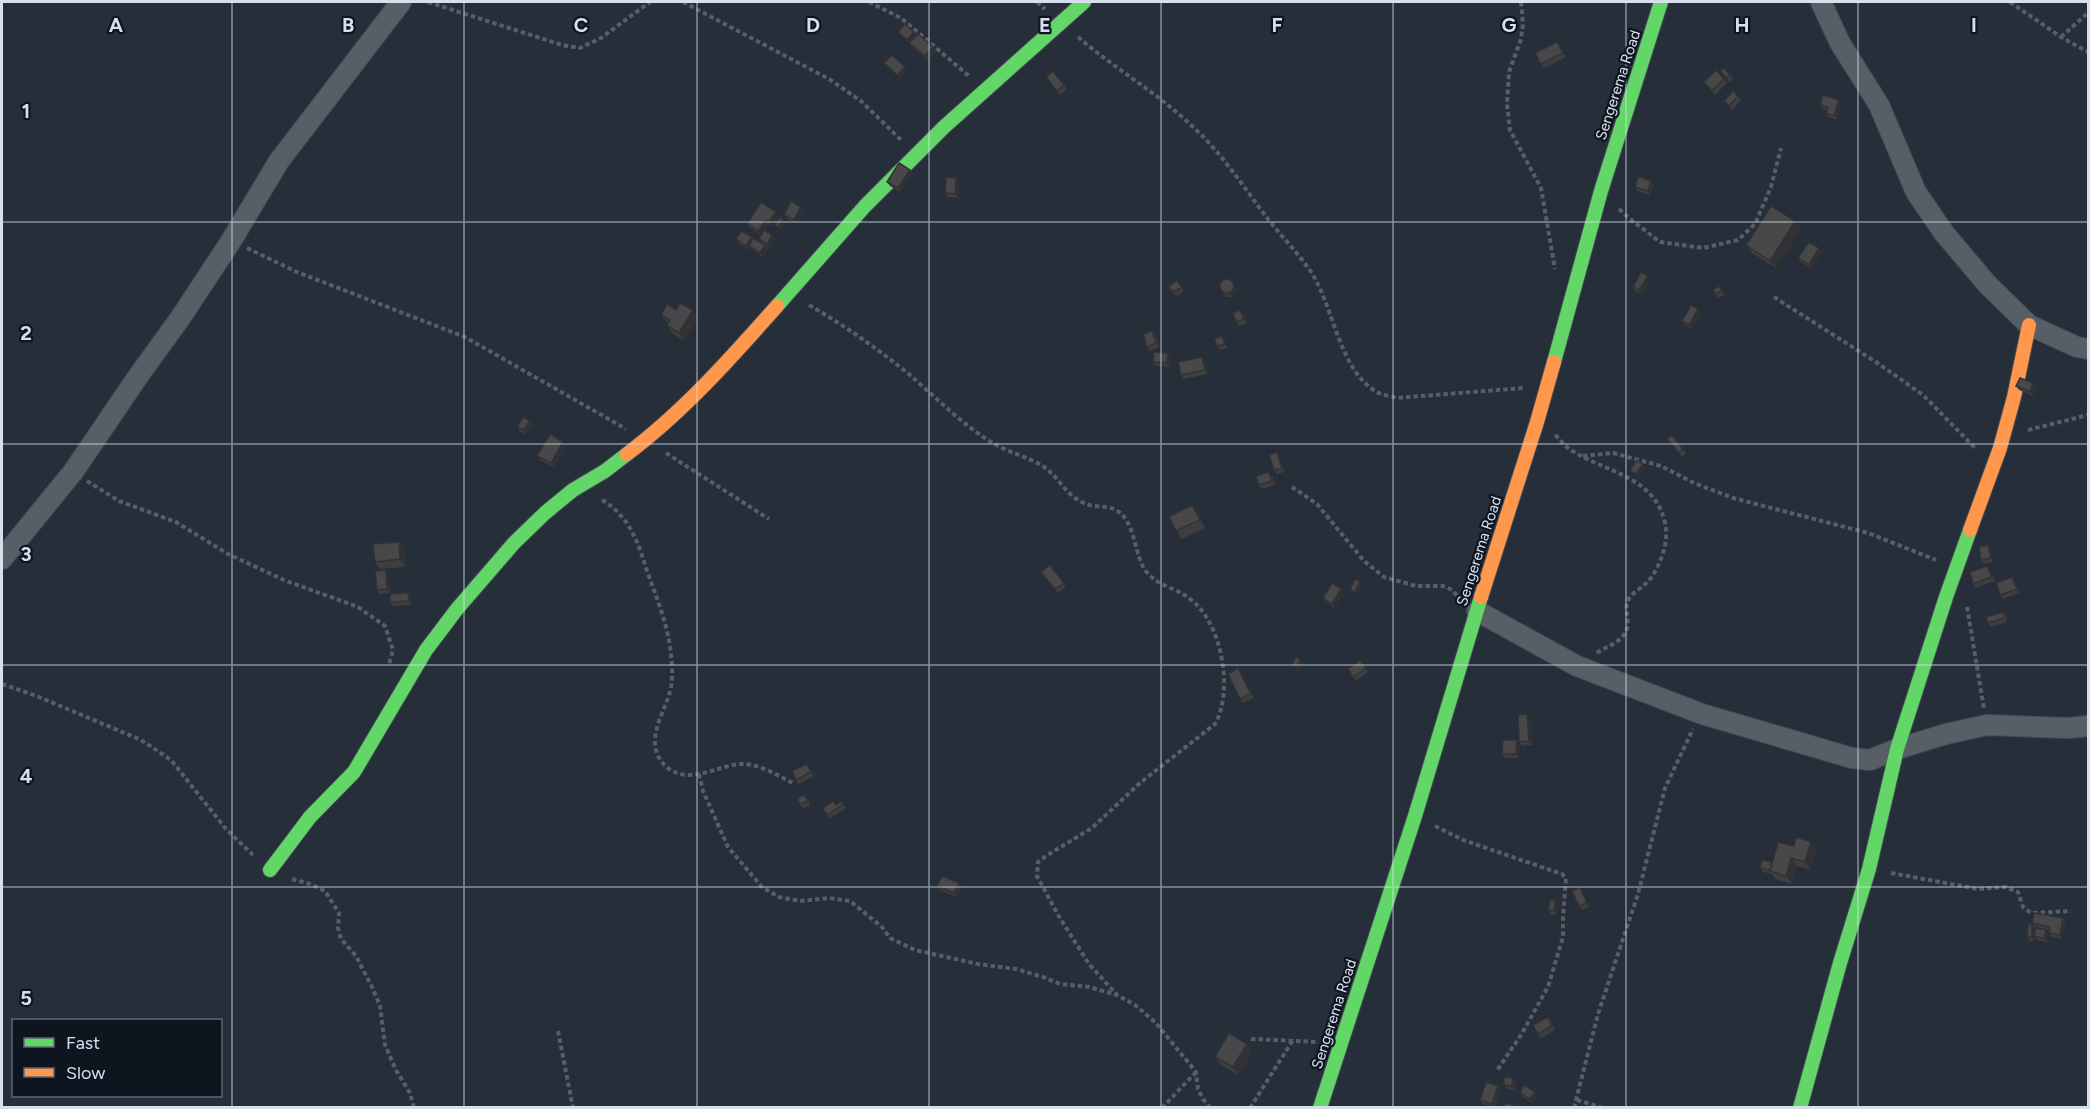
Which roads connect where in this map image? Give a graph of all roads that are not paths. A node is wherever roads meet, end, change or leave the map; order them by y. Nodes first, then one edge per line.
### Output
1 (401, 2) edge
2 (1084, 2) edge
3 (1661, 2) edge
4 (1821, 2) edge
5 (2030, 325) junction
6 (2088, 349) edge
7 (2, 559) edge
8 (1477, 611) junction
9 (2088, 726) edge
10 (1897, 749) junction
11 (270, 870) road end
12 (1320, 1107) edge
13 (1800, 1107) edge

1 - 7 street
2 - 11 street
3 - 8 street, Sengerema Road
4 - 5 street
5 - 6 street
5 - 10 street
8 - 10 street
8 - 12 street, Sengerema Road
9 - 10 street
10 - 13 street

